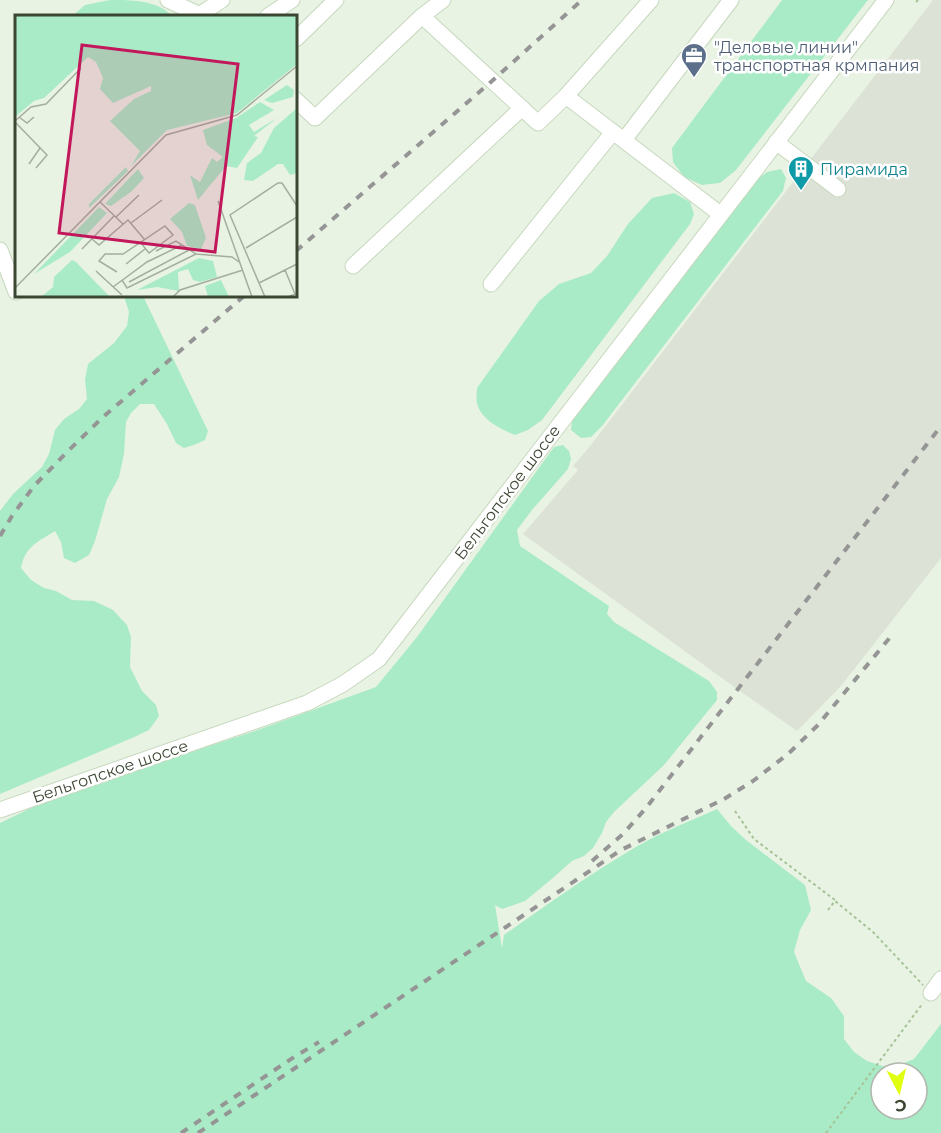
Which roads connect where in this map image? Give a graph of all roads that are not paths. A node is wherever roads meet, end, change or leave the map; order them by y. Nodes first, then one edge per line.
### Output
1 (168, 0) edge
2 (222, 0) edge
3 (292, 0) edge
4 (336, 0) edge
5 (443, 0) edge
6 (651, 0) edge
7 (731, 0) edge
8 (885, 0) edge
9 (198, 15) edge
10 (201, 15) edge
11 (269, 15) edge
12 (422, 16) junction
13 (297, 38) edge
14 (566, 96) junction
15 (297, 101) edge
16 (522, 108) junction
17 (618, 136) junction
18 (776, 142) junction
19 (838, 189) dead end
20 (720, 214) junction
21 (0, 250) edge
22 (353, 266) dead end
23 (491, 284) dead end
24 (15, 288) edge
25 (0, 810) edge
26 (941, 979) edge
27 (931, 993) road end

1 - 9 street
2 - 10 street
3 - 11 street
4 - 13 street
5 - 12 street
6 - 14 street
7 - 17 street
8 - 18 street, Бельгопское шоссе
12 - 15 street
12 - 16 street
14 - 16 street
14 - 17 street
16 - 22 street
17 - 20 street
17 - 23 street
18 - 19 street
18 - 20 street, Бельгопское шоссе
20 - 25 street, Бельгопское шоссе
21 - 24 street
26 - 27 street

